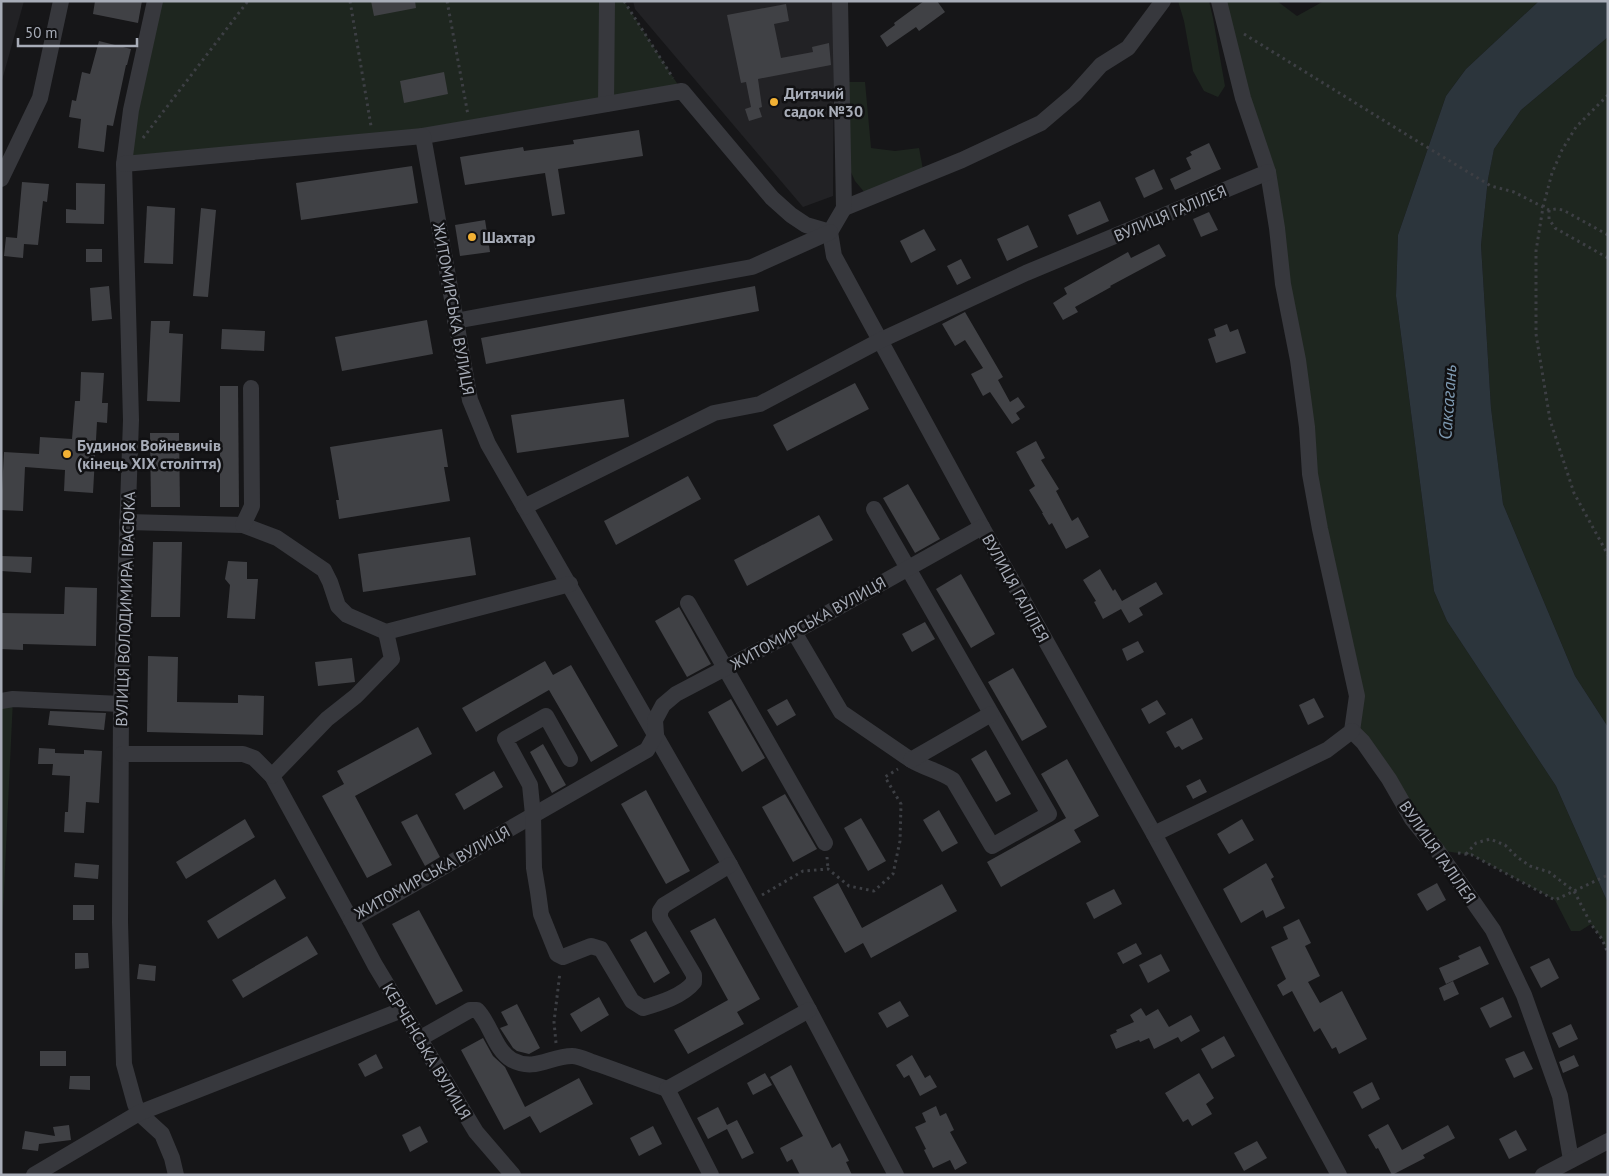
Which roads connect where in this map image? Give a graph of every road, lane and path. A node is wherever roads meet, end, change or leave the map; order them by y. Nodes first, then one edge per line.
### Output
1 (61, 1) edge
2 (155, 1) edge
3 (248, 1) edge
4 (350, 1) edge
5 (447, 1) edge
6 (607, 1) edge
7 (624, 1) edge
8 (840, 1) edge
9 (1163, 1) edge
10 (1219, 1) edge
11 (1224, 22) junction
12 (682, 91) junction
13 (1608, 95) edge
14 (606, 104) junction
15 (471, 128) junction
16 (422, 136) junction
17 (142, 140) dead end
18 (374, 140) junction
19 (124, 164) junction
20 (1268, 172) junction
21 (1, 179) edge
22 (1543, 207) junction
23 (844, 208) junction
24 (1549, 210) junction
25 (830, 232) junction
26 (1608, 236) edge
27 (1608, 258) edge
28 (455, 321) junction
29 (881, 340) junction
30 (251, 388) dead end
31 (524, 507) junction
32 (874, 509) dead end
33 (127, 522) junction
34 (243, 525) junction
35 (982, 526) junction
36 (1608, 555) edge
37 (908, 568) junction
38 (570, 584) junction
39 (688, 603) dead end
40 (386, 632) junction
41 (794, 632) junction
42 (724, 669) junction
43 (1, 700) edge
44 (121, 704) junction
45 (991, 714) junction
46 (1352, 731) junction
47 (656, 734) junction
48 (122, 754) junction
49 (570, 759) dead end
50 (911, 760) junction
51 (272, 776) junction
52 (533, 815) junction
53 (1154, 834) junction
54 (825, 843) dead end
55 (1466, 854) dead end
56 (1472, 855) dead end
57 (730, 865) junction
58 (1608, 875) edge
59 (1574, 891) junction
60 (750, 902) junction
61 (351, 920) junction
62 (1608, 953) edge
63 (564, 957) junction
64 (402, 1010) junction
65 (809, 1010) junction
66 (419, 1039) junction
67 (553, 1058) junction
68 (667, 1089) junction
69 (140, 1113) junction
70 (1608, 1140) edge
71 (1570, 1160) junction
72 (34, 1175) edge
73 (176, 1175) edge
74 (513, 1175) edge
75 (711, 1175) edge
76 (896, 1175) edge
77 (1339, 1175) edge
78 (1543, 1175) edge

1 - 21 street
2 - 19 street, ВУЛИЦЯ ВОЛОДИМИРА ІВАСЮКА
3 - 17 path
4 - 18 path
5 - 15 path
6 - 14 street
7 - 12 path
8 - 23 street
9 - 23 street
10 - 11 street
11 - 20 street
11 - 22 path
12 - 14 street
12 - 25 street
13 - 22 path
14 - 15 street
15 - 16 street
16 - 18 street
16 - 28 street, ЖИТОМИРСЬКА ВУЛИЦЯ
18 - 19 street
19 - 33 street, ВУЛИЦЯ ВОЛОДИМИРА ІВАСЮКА
20 - 29 street, ВУЛИЦЯ ГАЛІЛЕЯ
20 - 46 street
22 - 24 path
22 - 36 path
23 - 25 street
24 - 26 path
24 - 27 path
25 - 28 street
25 - 29 street, ВУЛИЦЯ ГАЛІЛЕЯ
28 - 31 street, ЖИТОМИРСЬКА ВУЛИЦЯ
29 - 31 street
29 - 35 street, ВУЛИЦЯ ГАЛІЛЕЯ
30 - 34 street
31 - 38 street, ЖИТОМИРСЬКА ВУЛИЦЯ
32 - 37 street
33 - 34 street
33 - 44 street, ВУЛИЦЯ ВОЛОДИМИРА ІВАСЮКА
34 - 40 street
35 - 37 street, ЖИТОМИРСЬКА ВУЛИЦЯ
35 - 53 street, ВУЛИЦЯ ГАЛІЛЕЯ
37 - 41 street, ЖИТОМИРСЬКА ВУЛИЦЯ
37 - 45 street
38 - 40 street
38 - 47 street, ЖИТОМИРСЬКА ВУЛИЦЯ
39 - 42 street
40 - 51 street
41 - 42 street, ЖИТОМИРСЬКА ВУЛИЦЯ
41 - 50 street
42 - 47 street, ЖИТОМИРСЬКА ВУЛИЦЯ
42 - 54 street
43 - 44 street
44 - 48 street, ВУЛИЦЯ ВОЛОДИМИРА ІВАСЮКА
45 - 50 street
45 - 50 street
46 - 53 street
46 - 71 street, ВУЛИЦЯ ГАЛІЛЕЯ
47 - 52 street, ЖИТОМИРСЬКА ВУЛИЦЯ
47 - 57 street, ЖИТОМИРСЬКА ВУЛИЦЯ
48 - 51 street, ЖИТОМИРСЬКА ВУЛИЦЯ
48 - 69 street, ВУЛИЦЯ ВОЛОДИМИРА ІВАСЮКА
49 - 52 street
50 - 60 path
51 - 61 street, ЖИТОМИРСЬКА ВУЛИЦЯ
52 - 61 street, ЖИТОМИРСЬКА ВУЛИЦЯ
52 - 63 street
53 - 77 street, ВУЛИЦЯ ГАЛІЛЕЯ
55 - 59 path
56 - 59 path
57 - 60 street, ЖИТОМИРСЬКА ВУЛИЦЯ
57 - 63 street
58 - 59 path
59 - 62 path
60 - 65 street, ЖИТОМИРСЬКА ВУЛИЦЯ
61 - 64 street, КЕРЧЕНСЬКА ВУЛИЦЯ
63 - 67 path
64 - 66 street, КЕРЧЕНСЬКА ВУЛИЦЯ
64 - 69 street
65 - 68 street
65 - 76 street, ЖИТОМИРСЬКА ВУЛИЦЯ
66 - 67 street
66 - 74 street, КЕРЧЕНСЬКА ВУЛИЦЯ
67 - 68 street
68 - 75 street
69 - 72 street
69 - 73 street, ВУЛИЦЯ ВОЛОДИМИРА ІВАСЮКА
70 - 71 street
71 - 78 street

